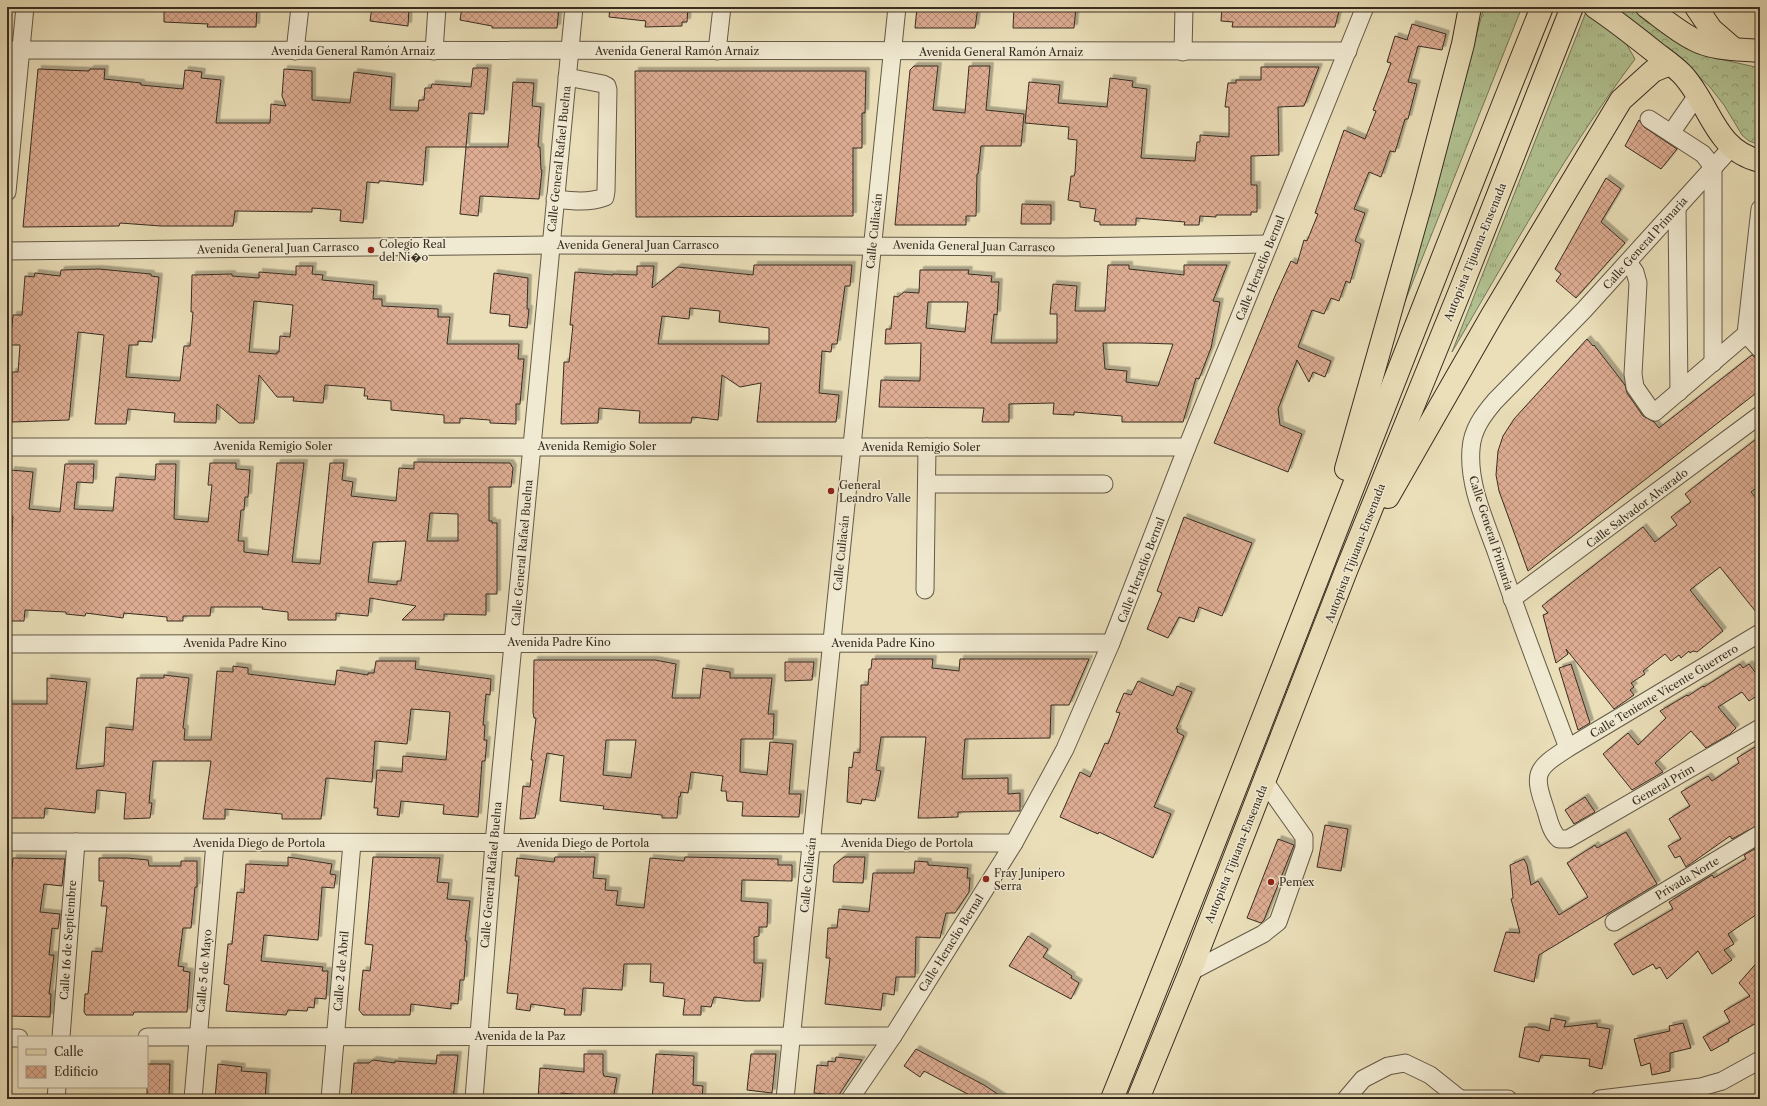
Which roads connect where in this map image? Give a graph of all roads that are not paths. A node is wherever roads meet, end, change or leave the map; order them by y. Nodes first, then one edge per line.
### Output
1 (25, 7) edge
2 (300, 7) edge
3 (437, 7) edge
4 (574, 7) edge
5 (722, 7) edge
6 (896, 7) edge
7 (1184, 7) edge
8 (1365, 7) edge
9 (1470, 7) edge
10 (1542, 7) edge
11 (1572, 7) edge
12 (1647, 7) edge
13 (1696, 7) edge
14 (1604, 13) edge
15 (1734, 49) junction
16 (14, 50) edge
17 (295, 51) junction
18 (434, 51) junction
19 (569, 51) junction
20 (1348, 51) junction
21 (1760, 51) edge
22 (718, 52) junction
23 (892, 52) junction
24 (1183, 52) junction
25 (1670, 64) junction
26 (567, 77) junction
27 (1698, 94) junction
28 (1649, 119) dead end
29 (1671, 133) junction
30 (1731, 148) junction
31 (1760, 161) edge
32 (1713, 167) junction
33 (7, 192) edge
34 (555, 199) junction
35 (1676, 208) junction
36 (1760, 209) edge
37 (1269, 244) junction
38 (550, 245) junction
39 (872, 245) junction
40 (7, 251) edge
41 (1628, 262) junction
42 (1746, 334) junction
43 (1760, 350) edge
44 (1713, 363) junction
45 (1679, 392) junction
46 (1760, 415) edge
47 (532, 446) junction
48 (852, 446) junction
49 (7, 447) edge
50 (927, 447) junction
51 (1188, 447) junction
52 (927, 484) junction
53 (1104, 484) dead end
54 (1346, 571) junction
55 (925, 590) dead end
56 (1310, 594) junction
57 (1512, 599) junction
58 (1760, 633) edge
59 (514, 642) junction
60 (832, 643) junction
61 (1111, 643) junction
62 (7, 644) edge
63 (1760, 728) edge
64 (1568, 748) junction
65 (1265, 782) junction
66 (1760, 834) edge
67 (7, 842) edge
68 (76, 842) junction
69 (215, 843) junction
70 (352, 843) junction
71 (494, 843) junction
72 (1014, 843) junction
73 (812, 844) junction
74 (1614, 922) dead end
75 (1190, 972) junction
76 (61, 1036) edge
77 (478, 1036) junction
78 (792, 1036) junction
79 (893, 1036) junction
80 (148, 1037) edge
81 (198, 1037) junction
82 (335, 1037) junction
83 (7, 1038) edge
84 (18, 1038) edge
85 (1760, 1060) edge
86 (57, 1088) edge
87 (56, 1099) edge
88 (193, 1099) edge
89 (330, 1099) edge
90 (474, 1099) edge
91 (785, 1099) edge
92 (850, 1099) edge
93 (1112, 1099) edge
94 (1138, 1099) edge
95 (1346, 1099) edge
96 (1460, 1099) edge
97 (1508, 1099) edge
98 (1600, 1099) edge

1 - 16 street
2 - 17 street
3 - 18 street
4 - 19 street, Calle General Rafael Buelna
5 - 22 street
6 - 23 street, Calle Culiacán
7 - 24 street
8 - 20 street, Calle Heraclio Bernal
9 - 56 main road
10 - 56 main road
11 - 54 main road, Autopista Tijuana-Ensenada
12 - 15 main road
13 - 15 main road
14 - 25 main road
15 - 21 main road
16 - 17 street, Avenida General Ramón Arnaiz
16 - 33 street
17 - 18 street, Avenida General Ramón Arnaiz
18 - 19 street, Avenida General Ramón Arnaiz
19 - 22 street, Avenida General Ramón Arnaiz
19 - 26 street, Calle General Rafael Buelna
20 - 24 street, Avenida General Ramón Arnaiz
20 - 37 street, Calle Heraclio Bernal
22 - 23 street, Avenida General Ramón Arnaiz
23 - 24 street, Avenida General Ramón Arnaiz
23 - 39 street, Calle Culiacán
25 - 27 main road
25 - 54 main road
26 - 34 street, Calle General Rafael Buelna
26 - 34 street
27 - 29 street
27 - 30 main road
28 - 29 street
29 - 32 street
30 - 31 main road
30 - 32 street, Calle General Primaria
32 - 35 street, Calle General Primaria
32 - 44 street
34 - 38 street, Calle General Rafael Buelna
35 - 41 street, Calle General Primaria
35 - 45 street
36 - 42 street
37 - 39 street, Avenida General Juan Carrasco
37 - 51 street, Calle Heraclio Bernal
38 - 39 street, Avenida General Juan Carrasco
38 - 40 street, Avenida General Juan Carrasco
38 - 47 street, Calle General Rafael Buelna
39 - 48 street, Calle Culiacán
41 - 45 street
41 - 57 street, Calle General Primaria
42 - 43 street
42 - 44 street
44 - 45 street
46 - 57 street, Calle Salvador Alvarado
47 - 48 street, Avenida Remigio Soler
47 - 49 street, Avenida Remigio Soler
47 - 59 street, Calle General Rafael Buelna
48 - 50 street, Avenida Remigio Soler
48 - 60 street, Calle Culiacán
50 - 51 street, Avenida Remigio Soler
50 - 52 street
51 - 61 street, Calle Heraclio Bernal
52 - 53 street
52 - 55 street
54 - 65 main road, Autopista Tijuana-Ensenada
56 - 93 main road
57 - 64 street, Calle General Primaria
58 - 64 street, Calle Teniente Vicente Guerrero
59 - 60 street, Avenida Padre Kino
59 - 62 street, Avenida Padre Kino
59 - 71 street, Calle General Rafael Buelna
60 - 61 street, Avenida Padre Kino
60 - 73 street, Calle Culiacán
61 - 72 street, Calle Heraclio Bernal
63 - 64 street, General Prim
65 - 75 main road, Autopista Tijuana-Ensenada
65 - 75 street
66 - 74 street, Privada Norte
67 - 68 street, Avenida Diego de Portola
68 - 69 street, Avenida Diego de Portola
68 - 76 street, Calle 16 de Septiembre
69 - 70 street, Avenida Diego de Portola
69 - 81 street, Calle 5 de Mayo
70 - 71 street, Avenida Diego de Portola
70 - 82 street, Calle 2 de Abril
71 - 73 street, Avenida Diego de Portola
71 - 77 street, Calle General Rafael Buelna
72 - 73 street, Avenida Diego de Portola
72 - 79 street, Calle Heraclio Bernal
73 - 78 street, Calle Culiacán
75 - 94 main road, Autopista Tijuana-Ensenada
77 - 78 street, Avenida de la Paz
77 - 82 street, Avenida de la Paz
77 - 90 street, Calle General Rafael Buelna
78 - 79 street, Avenida de la Paz
78 - 91 street, Calle Culiacán
79 - 92 street, Calle Heraclio Bernal
80 - 81 street, Avenida de la Paz
81 - 82 street, Avenida de la Paz
81 - 88 street, Calle 5 de Mayo
82 - 89 street, Calle 2 de Abril
83 - 84 street
85 - 98 street
86 - 87 street
95 - 96 street
96 - 97 street

